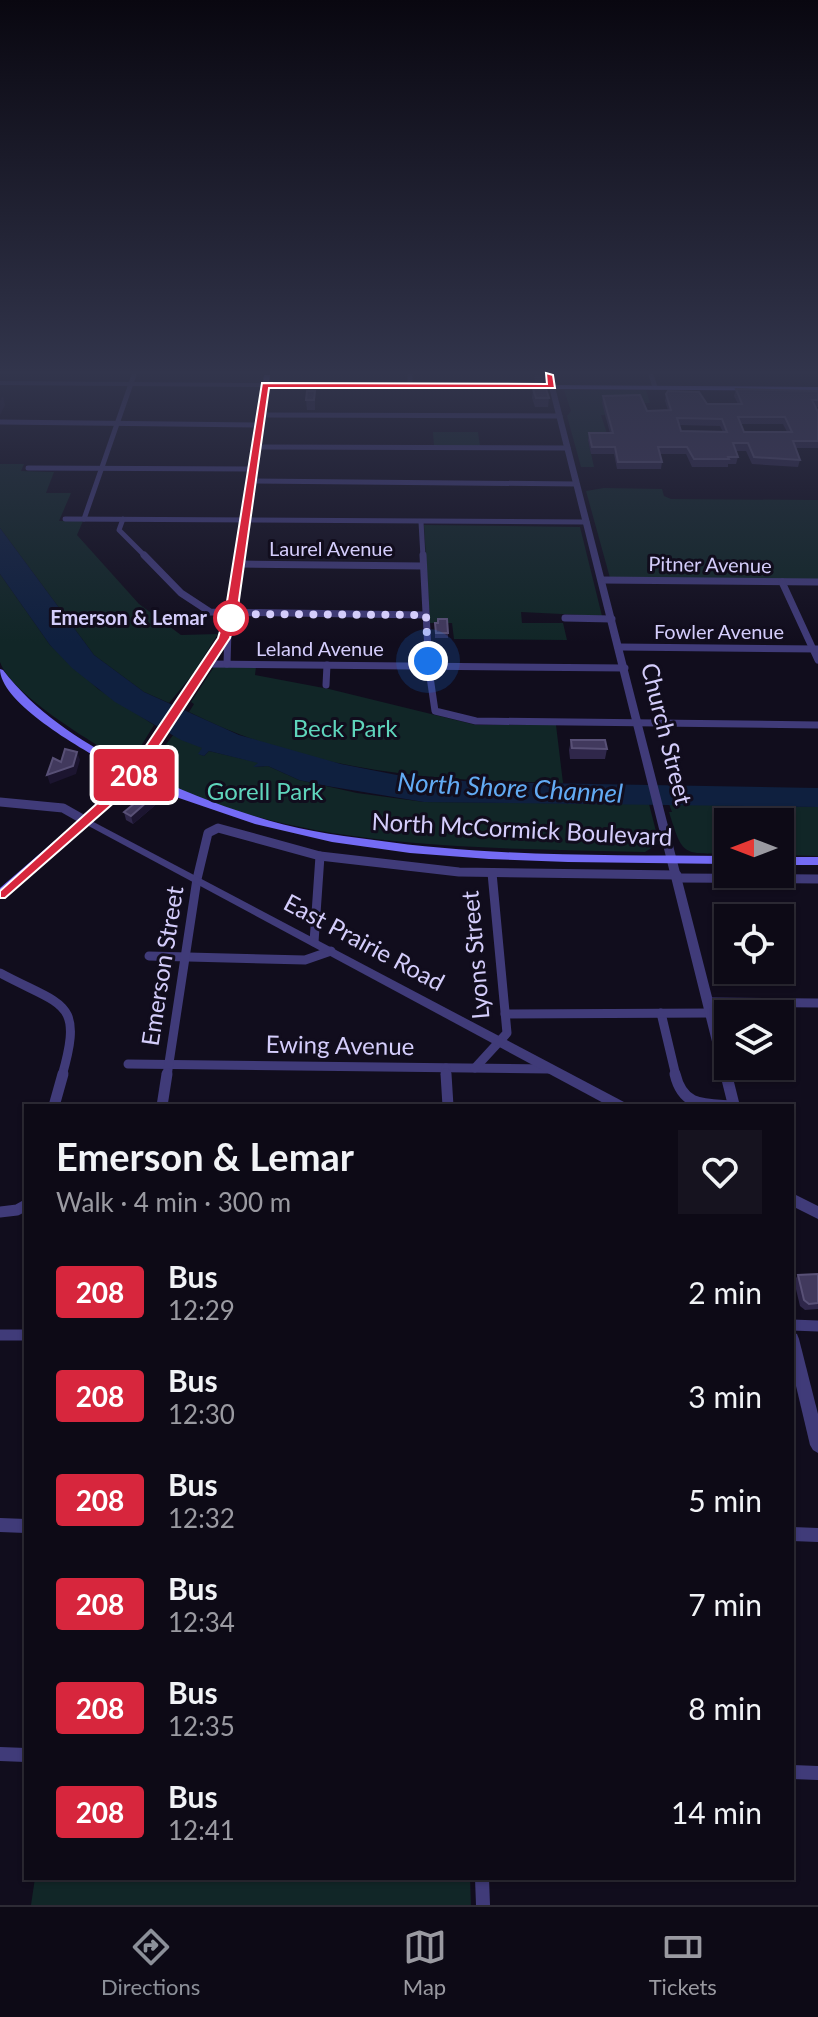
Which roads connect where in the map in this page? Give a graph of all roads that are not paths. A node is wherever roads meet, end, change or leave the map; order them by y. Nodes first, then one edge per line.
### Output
1 (103, 464) edge
2 (253, 464) edge
3 (572, 464) edge
4 (28, 468) dead end
5 (102, 468) junction
6 (252, 469) junction
7 (250, 481) junction
8 (577, 484) junction
9 (65, 519) dead end
10 (84, 519) junction
11 (123, 519) junction
12 (245, 520) junction
13 (421, 522) junction
14 (587, 522) junction
15 (238, 564) junction
16 (422, 566) junction
17 (602, 580) junction
18 (782, 582) junction
19 (818, 582) edge
20 (231, 614) junction
21 (426, 615) junction
22 (565, 618) dead end
23 (612, 619) junction
24 (228, 630) junction
25 (620, 647) junction
26 (815, 649) edge
27 (818, 660) edge
28 (207, 664) junction
29 (227, 664) junction
30 (327, 665) junction
31 (428, 666) junction
32 (625, 668) junction
33 (0, 672) edge
34 (326, 685) dead end
35 (639, 723) junction
36 (818, 725) edge
37 (134, 775) junction
38 (169, 790) junction
39 (115, 795) junction
40 (0, 802) edge
41 (86, 821) junction
42 (320, 856) junction
43 (673, 859) junction
44 (714, 860) edge
45 (794, 861) edge
46 (818, 861) edge
47 (492, 873) junction
48 (678, 877) junction
49 (197, 879) junction
50 (818, 879) edge
51 (0, 894) edge
52 (314, 942) junction
53 (331, 951) junction
54 (149, 956) dead end
55 (185, 958) junction
56 (0, 973) edge
57 (818, 1003) edge
58 (710, 1007) junction
59 (661, 1013) junction
60 (505, 1014) junction
61 (500, 1041) junction
62 (128, 1064) dead end
63 (169, 1064) junction
64 (446, 1068) junction
65 (475, 1068) junction
66 (552, 1069) junction
67 (55, 1104) edge
68 (162, 1104) edge
69 (448, 1104) edge
70 (613, 1104) edge
71 (709, 1104) edge
72 (734, 1104) edge
73 (794, 1200) edge
74 (24, 1206) edge
75 (0, 1212) edge
76 (818, 1213) edge
77 (794, 1325) edge
78 (818, 1326) edge
79 (0, 1335) edge
80 (24, 1335) edge
81 (794, 1356) edge
82 (799, 1399) edge
83 (818, 1445) edge
84 (0, 1525) edge
85 (24, 1526) edge
86 (794, 1534) edge
87 (818, 1535) edge
88 (0, 1754) edge
89 (24, 1755) edge
90 (794, 1772) edge
91 (818, 1773) edge
92 (482, 1880) edge
93 (483, 1905) edge

1 - 5 street
2 - 6 main road
3 - 8 street, Church Street
4 - 5 street
5 - 6 street
5 - 10 street
6 - 7 main road
7 - 8 street
7 - 12 main road
8 - 14 street, Church Street
9 - 10 street
10 - 11 street
11 - 12 street
11 - 20 street
12 - 13 street
12 - 15 main road
13 - 14 street
13 - 16 street
14 - 17 street, Church Street
15 - 16 street, Laurel Avenue
15 - 20 main road
16 - 21 street
17 - 18 street, Pitner Avenue
17 - 23 street, Church Street
18 - 19 street, Pitner Avenue
18 - 26 street
20 - 21 street
20 - 24 main road
21 - 31 street
22 - 23 street
23 - 25 street, Church Street
24 - 28 main road
24 - 29 street
25 - 26 street, Fowler Avenue
25 - 32 street, Church Street
26 - 27 street
28 - 29 street, Leland Avenue
28 - 37 main road
29 - 30 street, Leland Avenue
30 - 31 street, Leland Avenue
30 - 34 street
31 - 32 street, Leland Avenue
31 - 35 street
32 - 35 street, Church Street
33 - 37 main road, North McCormick Boulevard
35 - 36 street
35 - 43 street, Church Street
37 - 38 main road, North McCormick Boulevard
37 - 39 main road
38 - 39 main road
38 - 43 main road, North McCormick Boulevard
39 - 41 main road
40 - 41 street
41 - 49 street, East Prairie Road
41 - 51 main road
42 - 47 street
42 - 49 street, Emerson Street
42 - 52 street
43 - 44 main road, North McCormick Boulevard
43 - 48 street, Church Street
45 - 46 main road
47 - 48 street
47 - 60 street, Lyons Street
48 - 50 street
48 - 58 street, Church Street
49 - 52 street, East Prairie Road
49 - 55 street, Emerson Street
52 - 53 street, East Prairie Road
53 - 55 street
53 - 61 street, East Prairie Road
54 - 55 street
55 - 63 street, Emerson Street
56 - 67 street
57 - 58 street
58 - 59 street
58 - 72 street, Church Street
59 - 60 street
59 - 71 street
60 - 61 street, Lyons Street
61 - 65 street, Lyons Street
61 - 66 street, East Prairie Road
62 - 63 street, Ewing Avenue
63 - 64 street, Ewing Avenue
63 - 68 street, Emerson Street
64 - 65 street, Ewing Avenue
64 - 69 street
65 - 66 street, Ewing Avenue
66 - 70 street, East Prairie Road
73 - 76 street
74 - 75 street
77 - 78 street
79 - 80 street
81 - 82 street
82 - 83 street
84 - 85 street
86 - 87 street
88 - 89 street
90 - 91 street
92 - 93 street

